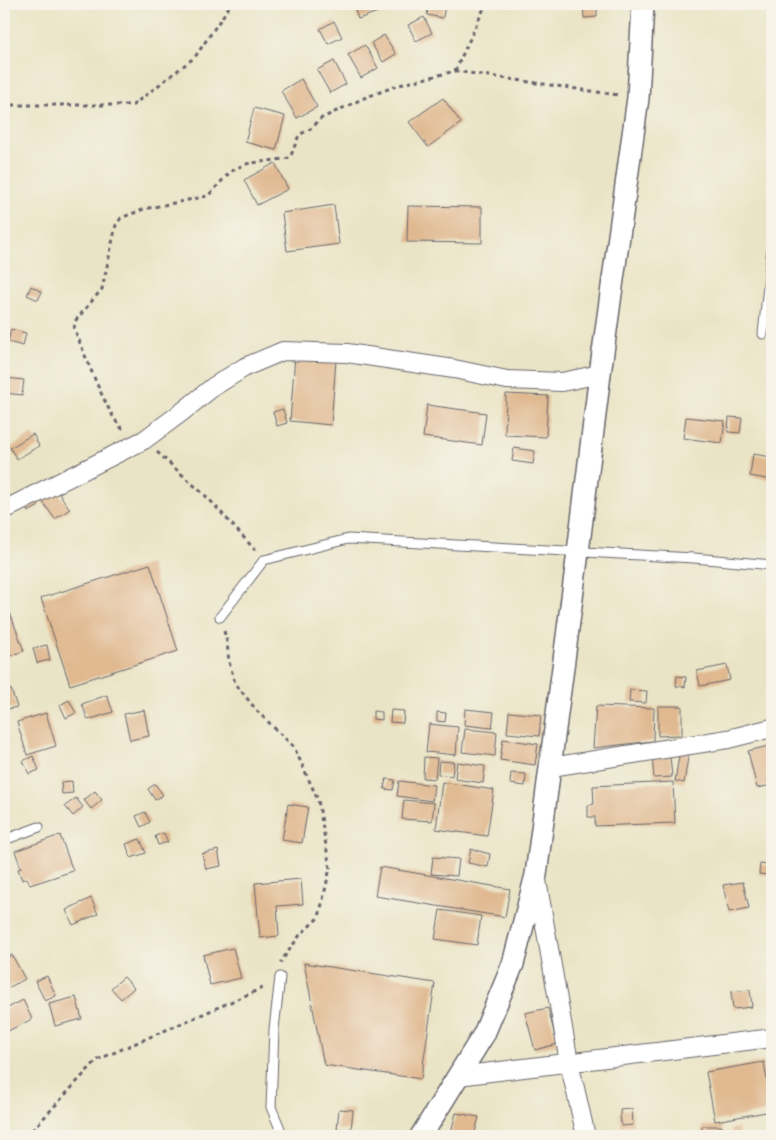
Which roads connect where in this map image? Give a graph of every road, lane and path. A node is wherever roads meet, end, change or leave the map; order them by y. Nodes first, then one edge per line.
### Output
1 (231, 4) edge
2 (486, 4) edge
3 (643, 4) edge
4 (455, 71) junction
5 (638, 98) junction
6 (4, 105) edge
7 (772, 247) edge
8 (763, 334) dead end
9 (600, 374) junction
10 (144, 440) junction
11 (4, 510) edge
12 (578, 552) junction
13 (264, 560) junction
14 (772, 565) edge
15 (220, 617) joint
16 (772, 728) edge
17 (551, 767) junction
18 (39, 827) dead end
19 (4, 840) edge
20 (536, 875) junction
21 (280, 977) junction
22 (772, 1038) edge
23 (569, 1062) junction
24 (458, 1076) junction
25 (27, 1136) edge
26 (283, 1136) edge
27 (421, 1136) edge
28 (586, 1136) edge

1 - 6 path
2 - 4 path
3 - 5 street
4 - 5 path
4 - 10 path
5 - 9 street
7 - 8 lane
9 - 10 street
9 - 12 street
10 - 11 street
10 - 13 path
12 - 13 lane
12 - 14 lane
12 - 17 street
13 - 15 lane
15 - 21 path
16 - 17 street
17 - 20 street
18 - 19 lane
20 - 23 street
20 - 24 street
21 - 25 path
21 - 26 lane
22 - 23 street
23 - 24 street
23 - 28 street
24 - 27 street

